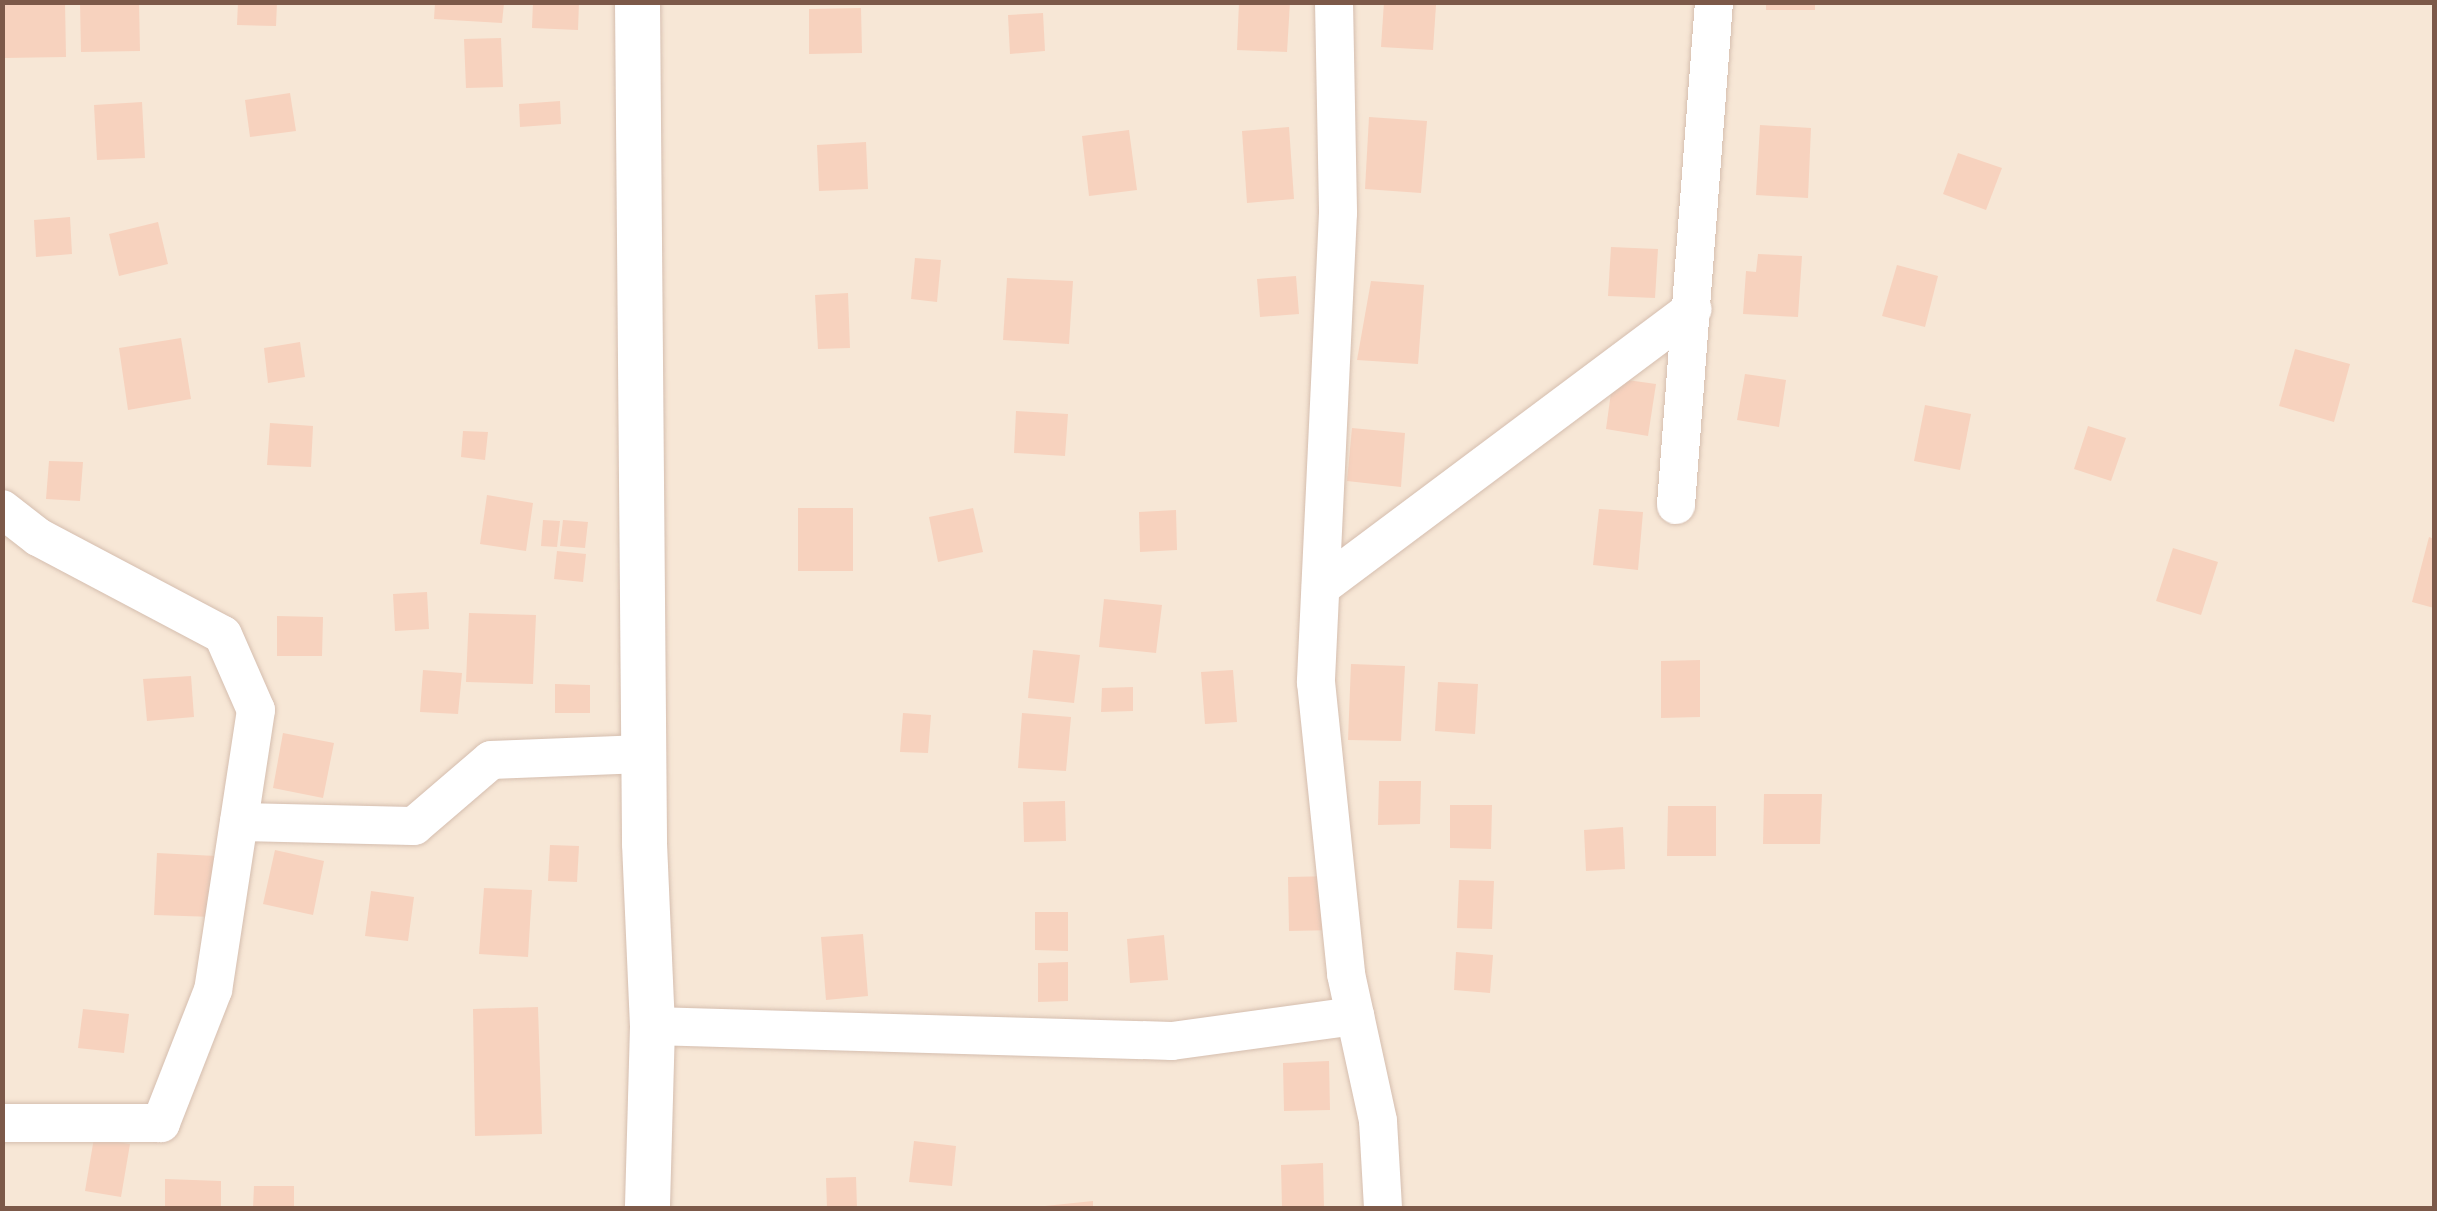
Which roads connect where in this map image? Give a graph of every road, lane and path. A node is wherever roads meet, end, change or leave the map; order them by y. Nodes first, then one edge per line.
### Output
1 (638, 2) edge
2 (1334, 2) edge
3 (1714, 2) edge
4 (1692, 309) junction
5 (1676, 505) dead end
6 (2, 509) edge
7 (1321, 587) junction
8 (643, 754) junction
9 (239, 822) junction
10 (1355, 1016) junction
11 (652, 1026) junction
12 (2, 1123) edge
13 (647, 1208) edge
14 (1383, 1208) edge

1 - 8 street
2 - 7 street
3 - 4 street
4 - 5 street
4 - 7 street
6 - 9 street
7 - 10 street
8 - 9 street
8 - 11 street
9 - 12 street
10 - 11 street
10 - 14 street
11 - 13 street

